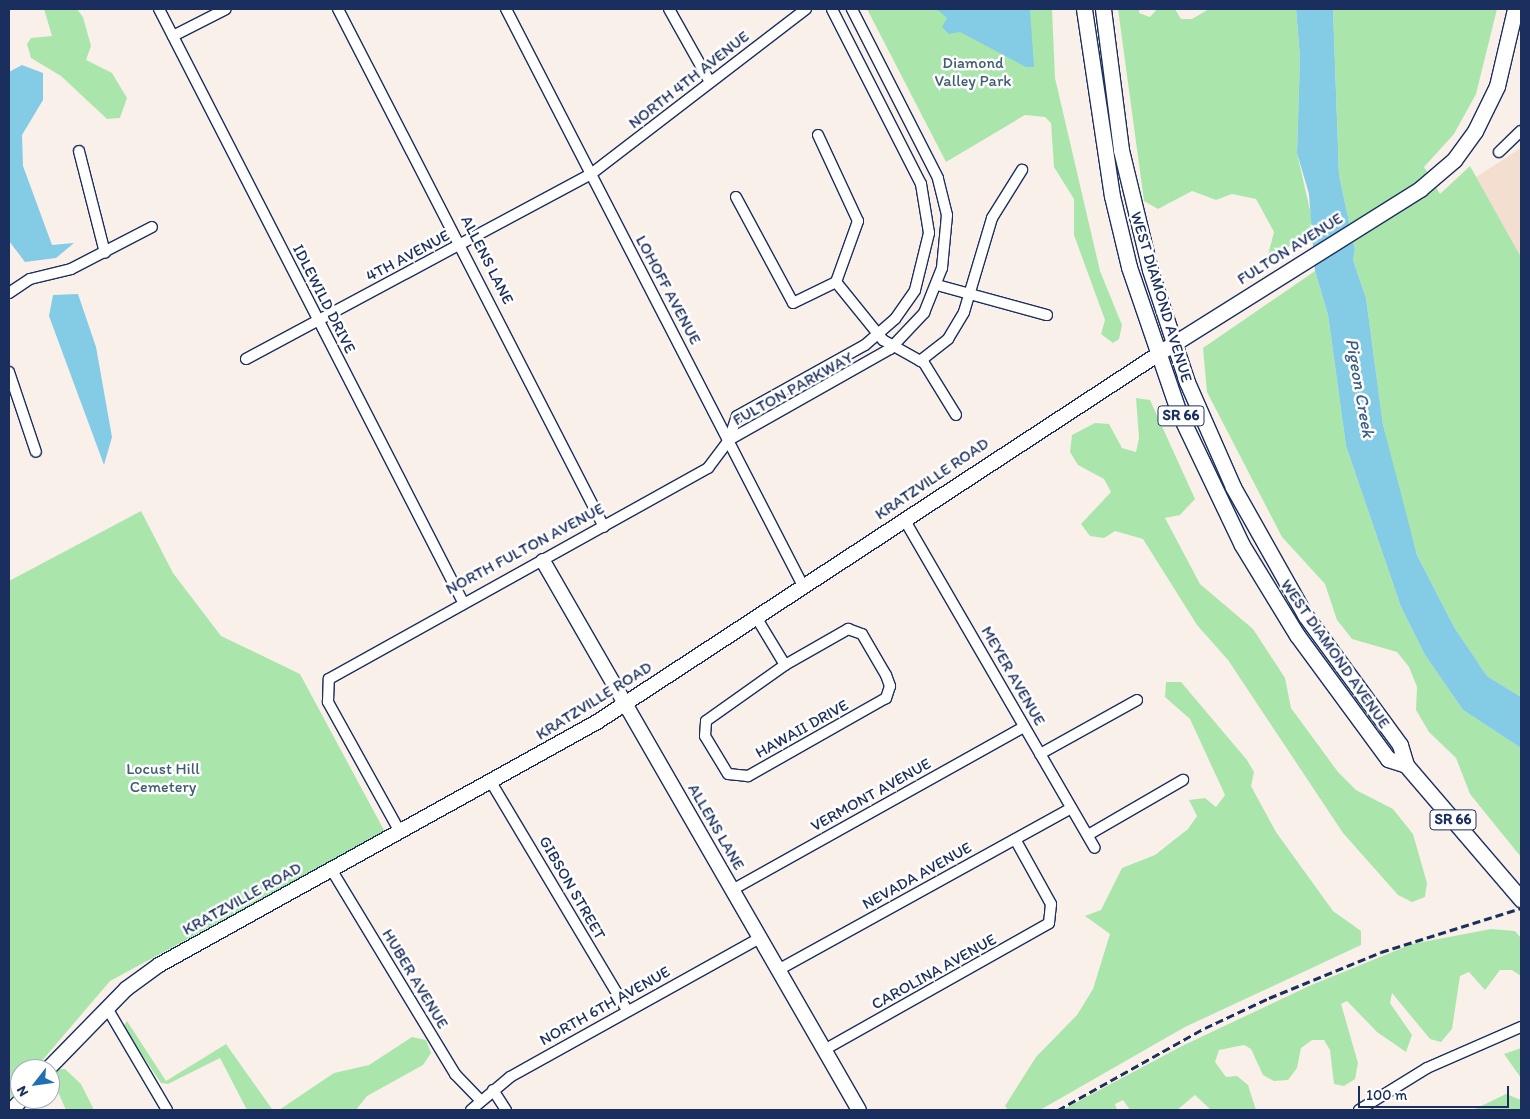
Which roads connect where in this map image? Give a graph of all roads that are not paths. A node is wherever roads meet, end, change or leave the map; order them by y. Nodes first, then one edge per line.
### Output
1 (159, 9) edge
2 (226, 9) edge
3 (338, 9) edge
4 (506, 9) edge
5 (670, 9) edge
6 (806, 9) edge
7 (832, 9) edge
8 (852, 9) edge
9 (1084, 9) edge
10 (1103, 9) edge
11 (1515, 9) edge
12 (173, 36) junction
13 (710, 82) junction
14 (1521, 130) edge
15 (818, 135) dead end
16 (79, 152) dead end
17 (1499, 152) dead end
18 (1022, 170) dead end
19 (591, 174) junction
20 (736, 197) dead end
21 (152, 227) dead end
22 (460, 245) junction
23 (105, 253) junction
24 (836, 282) junction
25 (937, 285) junction
26 (9, 293) edge
27 (970, 295) junction
28 (1047, 315) dead end
29 (318, 320) junction
30 (879, 335) junction
31 (1173, 344) junction
32 (894, 346) junction
33 (1157, 355) junction
34 (246, 359) dead end
35 (920, 361) junction
36 (9, 372) edge
37 (956, 415) dead end
38 (729, 440) junction
39 (36, 452) dead end
40 (904, 519) junction
41 (604, 527) junction
42 (543, 561) junction
43 (803, 586) junction
44 (463, 602) junction
45 (756, 617) junction
46 (785, 665) junction
47 (1137, 700) dead end
48 (624, 705) junction
49 (1024, 727) junction
50 (1040, 754) junction
51 (1406, 765) junction
52 (1183, 780) dead end
53 (491, 782) junction
54 (1071, 808) junction
55 (400, 832) junction
56 (1088, 835) junction
57 (1015, 839) junction
58 (1095, 848) dead end
59 (331, 869) junction
60 (732, 890) junction
61 (1521, 899) edge
62 (760, 938) junction
63 (778, 970) junction
64 (107, 1008) junction
65 (627, 1010) junction
66 (1521, 1027) edge
67 (824, 1050) junction
68 (58, 1059) edge
69 (492, 1090) junction
70 (480, 1100) junction
71 (167, 1110) edge
72 (471, 1110) edge
73 (506, 1110) edge
74 (859, 1110) edge
75 (1359, 1110) edge

1 - 12 street, IDLEWILD DRIVE
2 - 12 street
3 - 22 street, ALLENS LANE
4 - 19 street, LOHOFF AVENUE
5 - 13 street
6 - 13 street, NORTH 4TH AVENUE
7 - 30 street, FULTON PARKWAY
8 - 25 street, FULTON PARKWAY
9 - 33 main road, WEST DIAMOND AVENUE / SR 66
10 - 31 main road, WEST DIAMOND AVENUE / SR 66
11 - 31 main road, FULTON AVENUE
12 - 29 street, IDLEWILD DRIVE
13 - 19 street, NORTH 4TH AVENUE
14 - 17 street
15 - 24 street
16 - 23 street
18 - 27 street
19 - 22 street, 4TH AVENUE
19 - 38 street, LOHOFF AVENUE
20 - 24 street
21 - 23 street
22 - 29 street, 4TH AVENUE
22 - 41 street, ALLENS LANE
23 - 26 street
24 - 30 street
25 - 27 street
25 - 32 street, FULTON PARKWAY
27 - 28 street
27 - 35 street
29 - 34 street
29 - 44 street, IDLEWILD DRIVE
30 - 32 street
30 - 38 street, FULTON PARKWAY
31 - 33 main road, FULTON AVENUE
31 - 51 main road, WEST DIAMOND AVENUE / SR 66
32 - 35 street
32 - 38 street, FULTON PARKWAY
33 - 40 main road, KRATZVILLE ROAD
33 - 51 main road, WEST DIAMOND AVENUE / SR 66
35 - 37 street
36 - 39 street
38 - 41 street, NORTH FULTON AVENUE
38 - 43 street, LOHOFF AVENUE
40 - 43 main road, KRATZVILLE ROAD
40 - 49 street, MEYER AVENUE
41 - 42 street, NORTH FULTON AVENUE
42 - 44 street, NORTH FULTON AVENUE
42 - 48 main road, ALLENS LANE
43 - 45 main road, KRATZVILLE ROAD
44 - 55 street, NORTH FULTON AVENUE
45 - 46 street
45 - 48 main road, KRATZVILLE ROAD
46 - 46 street, HAWAII DRIVE
47 - 50 street
48 - 53 main road, KRATZVILLE ROAD
48 - 60 main road, ALLENS LANE
49 - 50 street, MEYER AVENUE
49 - 60 street, VERMONT AVENUE
50 - 54 street, MEYER AVENUE
51 - 61 main road, WEST DIAMOND AVENUE / SR 66
52 - 56 street
53 - 55 main road, KRATZVILLE ROAD
53 - 65 street, GIBSON STREET
54 - 56 street, MEYER AVENUE
54 - 57 street, NEVADA AVENUE
55 - 59 main road, KRATZVILLE ROAD
56 - 58 street, MEYER AVENUE
57 - 63 street, NEVADA AVENUE
57 - 67 street, CAROLINA AVENUE
59 - 64 main road, KRATZVILLE ROAD
59 - 70 street, HUBER AVENUE
60 - 62 main road, ALLENS LANE
62 - 63 main road, ALLENS LANE
62 - 65 street, NORTH 6TH AVENUE
63 - 67 main road, ALLENS LANE
64 - 68 main road, KRATZVILLE ROAD
64 - 71 street
65 - 69 street, NORTH 6TH AVENUE
66 - 75 street
67 - 74 main road, ALLENS LANE
69 - 70 street, NORTH 6TH AVENUE
69 - 73 street
70 - 72 street, NORTH 6TH AVENUE

